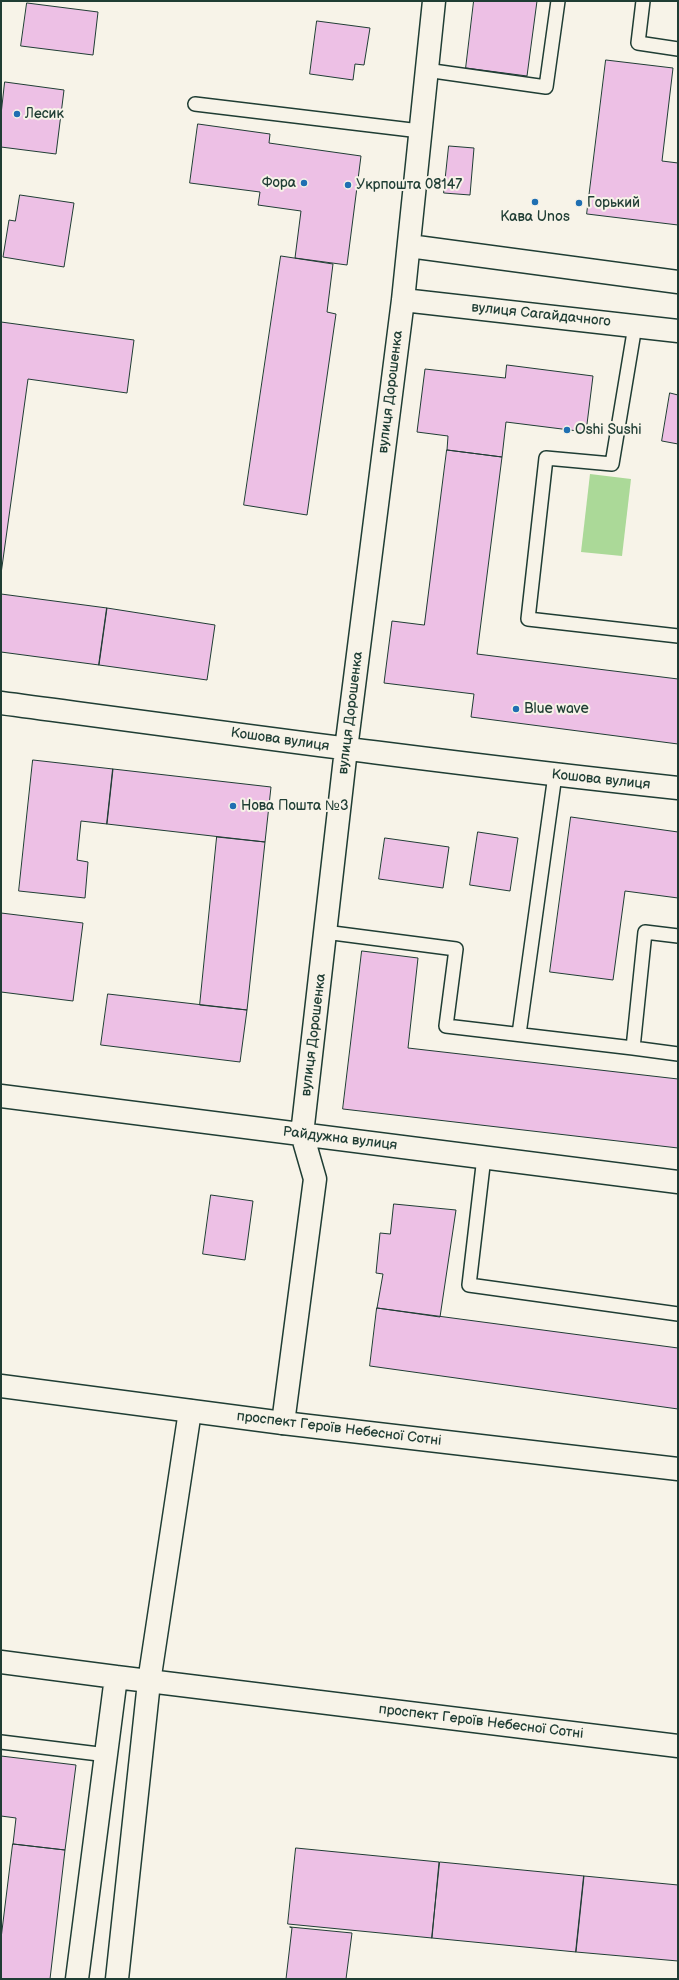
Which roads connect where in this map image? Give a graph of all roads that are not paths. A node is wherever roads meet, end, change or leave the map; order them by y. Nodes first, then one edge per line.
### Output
1 (434, 1) edge
2 (558, 1) edge
3 (643, 1) edge
4 (678, 49) edge
5 (426, 70) junction
6 (195, 104) dead end
7 (420, 131) junction
8 (409, 246) junction
9 (678, 282) edge
10 (403, 300) junction
11 (635, 326) junction
12 (678, 331) edge
13 (678, 636) edge
14 (1, 703) edge
15 (346, 749) junction
16 (555, 775) junction
17 (678, 788) edge
18 (325, 932) junction
19 (678, 936) edge
20 (519, 1034) junction
21 (633, 1048) junction
22 (678, 1054) edge
23 (1, 1096) edge
24 (302, 1134) junction
25 (484, 1157) junction
26 (678, 1182) edge
27 (678, 1314) edge
28 (1, 1386) edge
29 (190, 1411) junction
30 (283, 1423) junction
31 (678, 1469) edge
32 (1, 1662) edge
33 (116, 1677) junction
34 (149, 1682) junction
35 (1, 1742) edge
36 (678, 1746) edge
37 (106, 1756) junction
38 (77, 1979) edge
39 (117, 1979) edge

1 - 5 street, вулиця Дорошенка
2 - 5 lane
3 - 4 lane
5 - 7 street, вулиця Дорошенка
6 - 7 lane
7 - 8 street, вулиця Дорошенка
8 - 9 street
8 - 10 street, вулиця Дорошенка
10 - 11 street, вулиця Сагайдачного
10 - 15 street, вулиця Дорошенка
11 - 12 street, вулиця Сагайдачного
11 - 13 lane
14 - 15 street, Кошова вулиця
15 - 16 street, Кошова вулиця
15 - 18 street, вулиця Дорошенка
16 - 17 street, Кошова вулиця
16 - 20 lane
18 - 20 lane
18 - 24 street, вулиця Дорошенка
19 - 21 lane
20 - 21 lane
21 - 22 lane
23 - 24 street, Райдужна вулиця
24 - 25 street, Райдужна вулиця
24 - 30 street, вулиця Дорошенка
25 - 26 street, Райдужна вулиця
25 - 27 lane
28 - 29 street, проспект Героїв Небесної Сотні
29 - 30 street, проспект Героїв Небесної Сотні
29 - 34 street
30 - 31 street, проспект Героїв Небесної Сотні
32 - 33 street, проспект Героїв Небесної Сотні
33 - 34 street, проспект Героїв Небесної Сотні
33 - 37 street
34 - 36 street, проспект Героїв Небесної Сотні
34 - 39 street
35 - 37 lane
37 - 38 street

